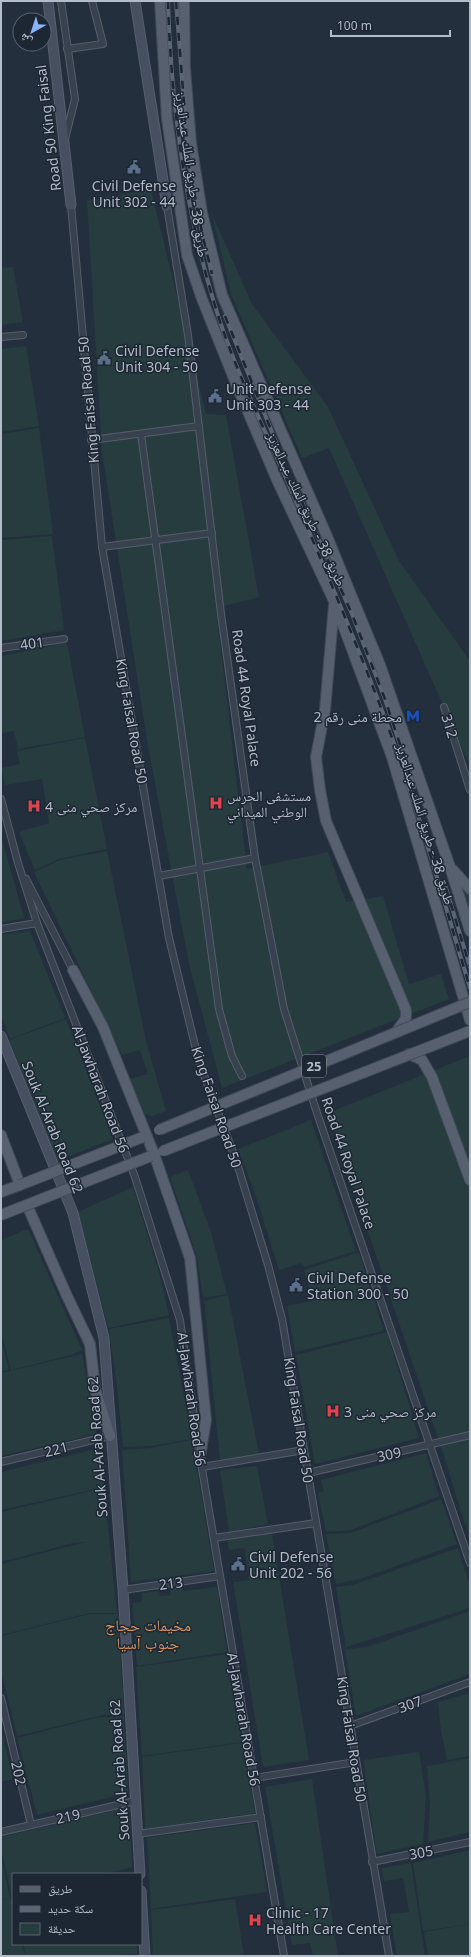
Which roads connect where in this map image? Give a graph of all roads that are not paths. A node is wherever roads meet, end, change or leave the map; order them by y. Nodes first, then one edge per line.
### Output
1 (48, 1) edge
2 (61, 1) edge
3 (92, 1) edge
4 (135, 1) edge
5 (160, 1) edge
6 (184, 1) edge
7 (67, 49) junction
8 (64, 145) junction
9 (71, 205) joint
10 (167, 206) joint
11 (23, 335) dead end
12 (1, 337) edge
13 (199, 426) junction
14 (141, 434) junction
15 (91, 440) junction
16 (212, 533) junction
17 (156, 540) junction
18 (102, 547) junction
19 (334, 601) junction
20 (64, 639) dead end
21 (1, 648) edge
22 (444, 707) dead end
23 (470, 790) edge
24 (1, 799) edge
25 (255, 858) junction
26 (18, 863) junction
27 (450, 867) junction
28 (200, 868) junction
29 (159, 876) junction
30 (468, 884) edge
31 (37, 923) junction
32 (1, 929) edge
33 (470, 931) edge
34 (73, 970) joint
35 (470, 1002) edge
36 (470, 1020) edge
37 (397, 1031) junction
38 (470, 1031) edge
39 (1, 1036) edge
40 (409, 1054) junction
41 (242, 1076) dead end
42 (1, 1135) edge
43 (145, 1136) junction
44 (156, 1154) junction
45 (470, 1180) edge
46 (20, 1185) junction
47 (1, 1192) edge
48 (27, 1205) junction
49 (1, 1215) edge
50 (470, 1435) edge
51 (110, 1436) junction
52 (430, 1444) junction
53 (304, 1450) junction
54 (1, 1462) edge
55 (201, 1462) junction
56 (308, 1473) junction
57 (316, 1523) junction
58 (214, 1538) junction
59 (470, 1563) edge
60 (220, 1576) junction
61 (122, 1590) junction
62 (470, 1682) edge
63 (1, 1698) edge
64 (350, 1726) junction
65 (356, 1762) junction
66 (254, 1778) junction
67 (135, 1800) junction
68 (260, 1816) junction
69 (31, 1825) junction
70 (1, 1832) edge
71 (137, 1834) junction
72 (470, 1842) edge
73 (372, 1862) junction
74 (140, 1873) edge
75 (142, 1907) edge
76 (145, 1956) edge
77 (284, 1956) edge
78 (389, 1956) edge

1 - 8 main road, Road 50 King Faisal
2 - 7 street
3 - 7 street
4 - 10 main road, Road 44 Royal Palace
5 - 19 main road, طريق 38 - طريق الملك عبدالعزيز
6 - 27 main road, طريق 38 - طريق الملك عبدالعزيز
7 - 8 street
8 - 9 main road, Road 50 King Faisal
9 - 15 street, King Faisal Road 50
10 - 13 street, Road 44 Royal Palace
11 - 12 street
13 - 14 street
13 - 16 street, Road 44 Royal Palace
14 - 15 street
14 - 17 street
15 - 18 street, King Faisal Road 50
16 - 17 street
16 - 25 street, Road 44 Royal Palace
17 - 18 street
17 - 28 street
18 - 29 street, King Faisal Road 50
19 - 36 main road, طريق 38 - طريق الملك عبدالعزيز
19 - 37 main road
20 - 21 street, 401
22 - 23 street, 312
24 - 26 street, Al-Jawharah Road 56
25 - 28 street
25 - 52 street, Road 44 Royal Palace
26 - 31 street, Al-Jawharah Road 56
26 - 34 street, Al-Jawharah Road 56
27 - 30 main road
27 - 33 main road, طريق 38 - طريق الملك عبدالعزيز
28 - 29 street
28 - 41 street
29 - 53 street, King Faisal Road 50
31 - 32 street
31 - 55 street, Al-Jawharah Road 56
34 - 43 main road
35 - 37 main road, 25, bridge
37 - 43 main road, 25, bridge
38 - 40 main road, 25, bridge
39 - 51 main road, Souk Al-Arab Road 62
40 - 44 main road, 25, bridge
40 - 45 main road
42 - 46 main road
43 - 44 main road
43 - 46 main road, bridge
44 - 48 main road, 25, bridge
44 - 55 main road
46 - 47 main road
48 - 49 main road, 25, bridge
48 - 51 main road
50 - 52 street, 309
51 - 54 street, 221
51 - 61 main road, Souk Al-Arab Road 62
52 - 56 street, 309
52 - 59 street, Road 44 Royal Palace
53 - 55 street
53 - 56 street, King Faisal Road 50
55 - 58 street, Al-Jawharah Road 56
56 - 57 street, King Faisal Road 50
57 - 58 street
57 - 64 street, King Faisal Road 50
58 - 60 street, Al-Jawharah Road 56
60 - 61 street, 213
60 - 66 street, Al-Jawharah Road 56
61 - 67 main road, Souk Al-Arab Road 62
62 - 64 street, 307
63 - 69 street, 202
64 - 65 street, King Faisal Road 50
65 - 66 street
65 - 73 street, King Faisal Road 50
66 - 68 street, Al-Jawharah Road 56
67 - 69 street, 219
67 - 71 main road, Souk Al-Arab Road 62
68 - 71 street
68 - 77 street, Al-Jawharah Road 56
69 - 70 street, 219
71 - 74 main road, Souk Al-Arab Road 62
72 - 73 street, 305
73 - 78 street, King Faisal Road 50
75 - 76 main road

